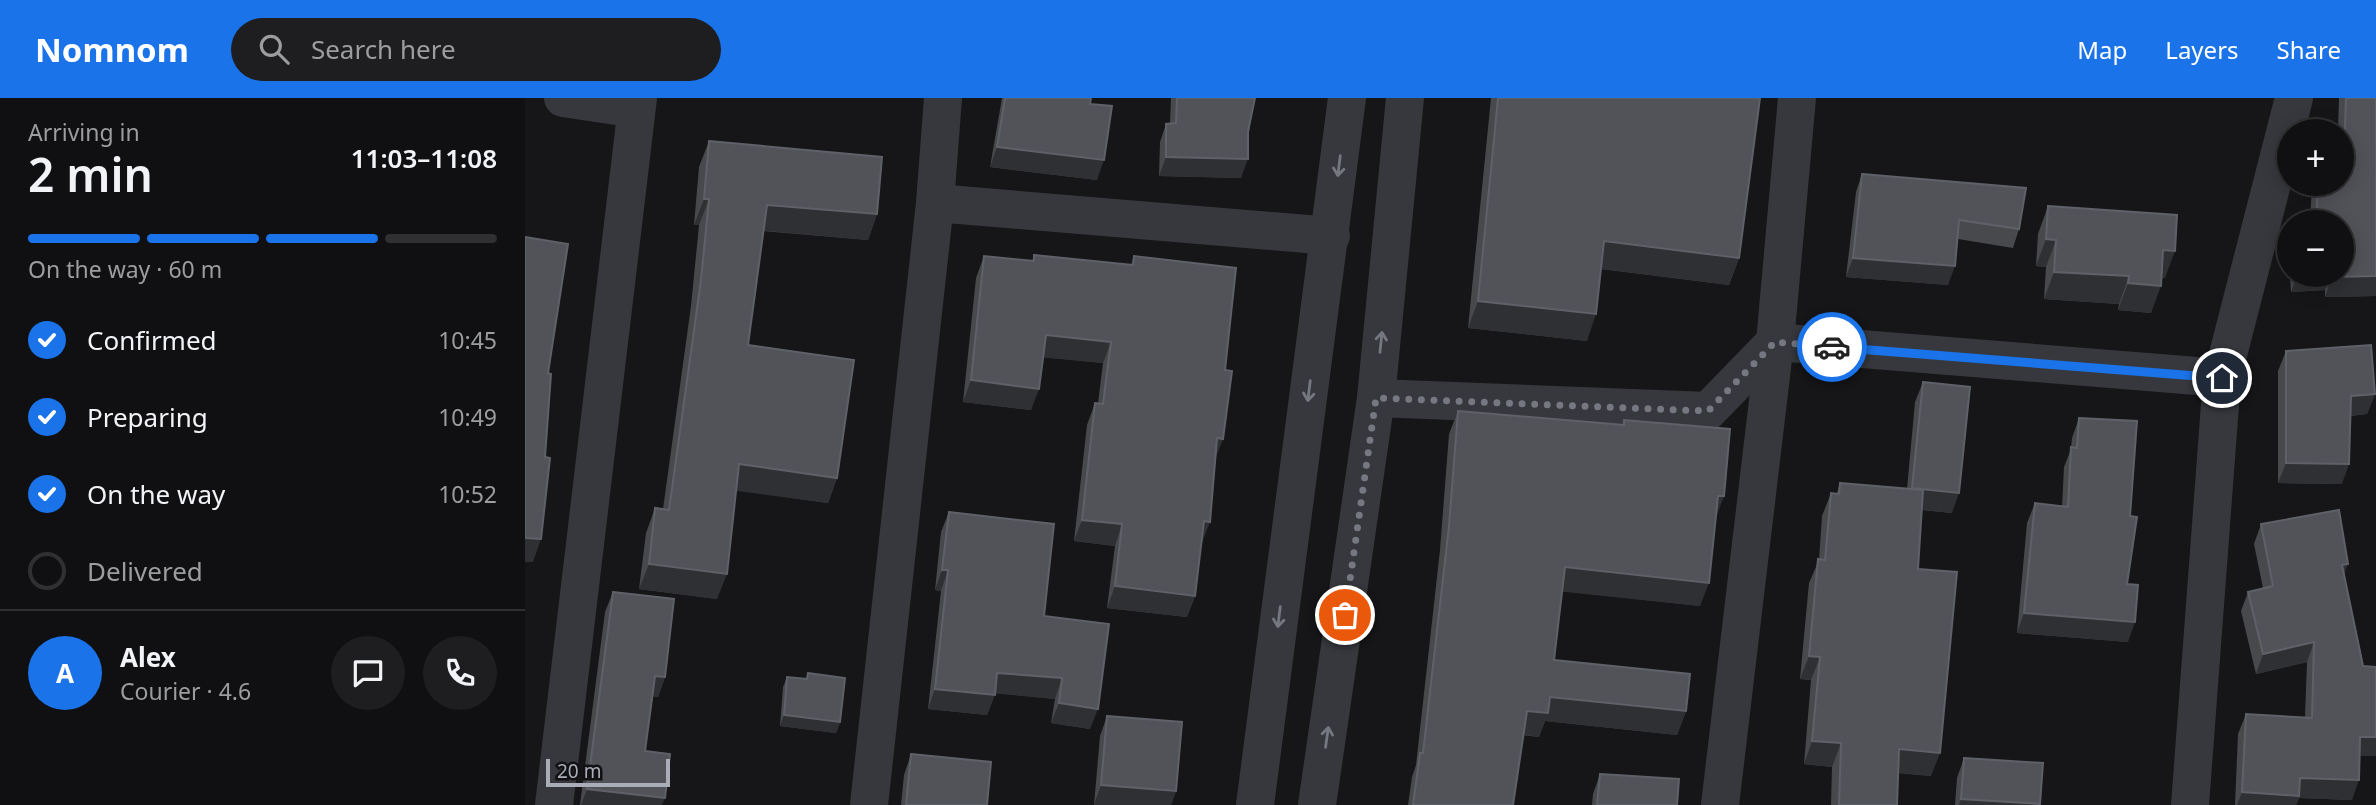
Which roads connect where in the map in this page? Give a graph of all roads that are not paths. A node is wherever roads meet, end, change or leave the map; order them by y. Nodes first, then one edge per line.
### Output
1 (563, 98) edge
2 (943, 98) edge
3 (1347, 98) edge
4 (1405, 98) edge
5 (1797, 98) edge
6 (2294, 98) edge
7 (637, 103) edge
8 (936, 204) junction
9 (1331, 236) junction
10 (1775, 342) junction
11 (2222, 378) junction
12 (1376, 398) junction
13 (554, 805) edge
14 (869, 805) edge
15 (1255, 805) edge
16 (1317, 805) edge
17 (1720, 805) edge
18 (2190, 805) edge

1 - 7 street
2 - 8 street
3 -> 9 street
12 -> 4 street
5 - 10 street
6 - 11 street
7 - 13 street
8 - 9 street
8 - 14 street
9 -> 15 street
10 - 11 street
10 - 12 street
10 - 17 street
11 - 18 street
16 -> 12 street

